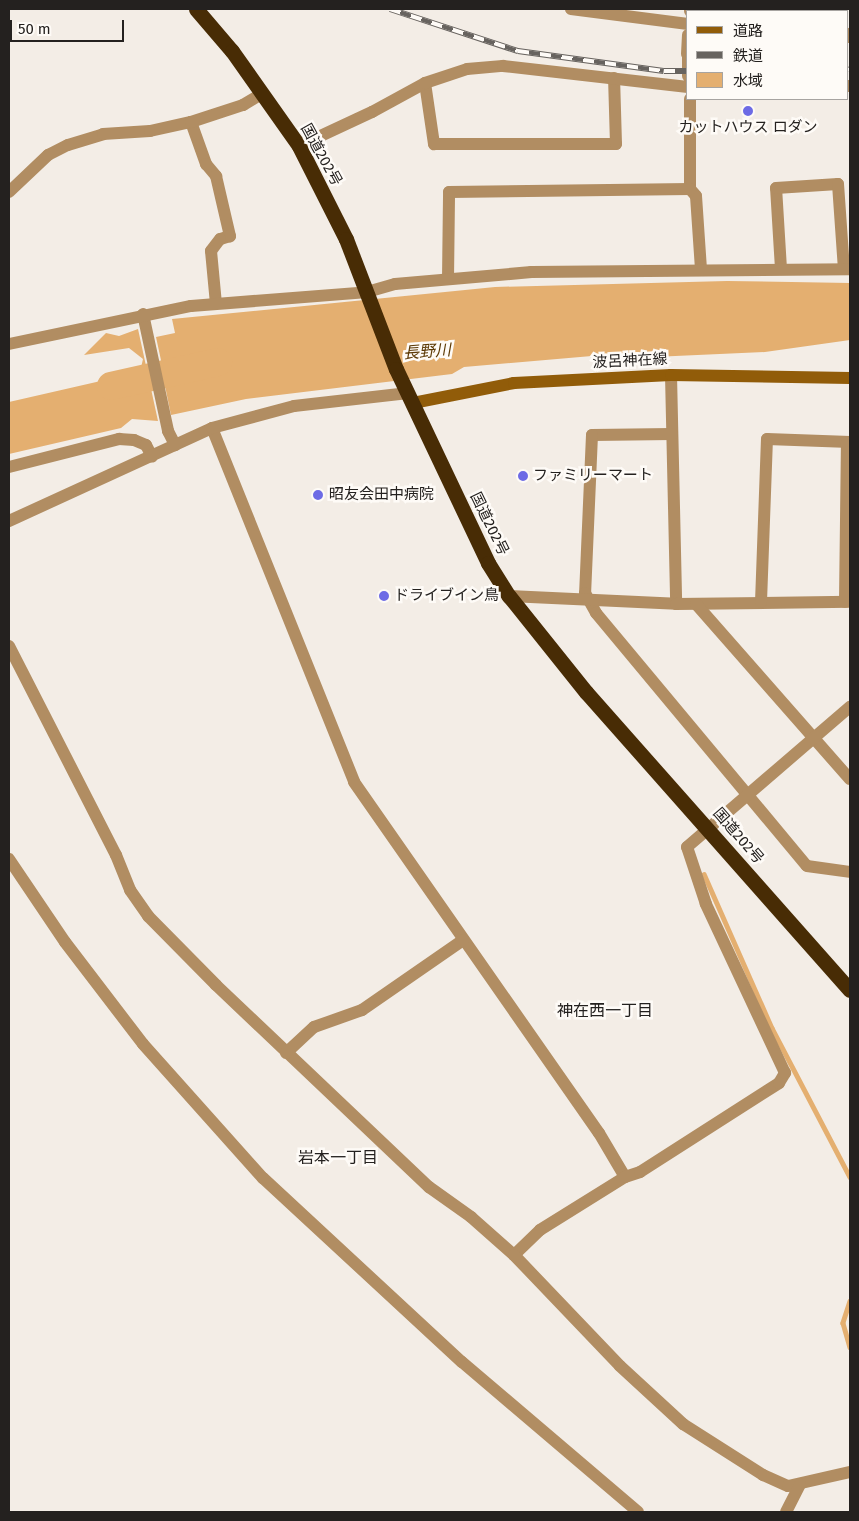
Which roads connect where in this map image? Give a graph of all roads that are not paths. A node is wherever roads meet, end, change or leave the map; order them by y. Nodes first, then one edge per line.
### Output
1 (196, 9) edge
2 (571, 9) edge
3 (686, 24) edge
4 (614, 78) junction
5 (425, 83) junction
6 (686, 87) edge
7 (263, 93) junction
8 (690, 100) edge
9 (191, 122) junction
10 (299, 146) junction
11 (690, 189) junction
12 (9, 192) edge
13 (701, 269) junction
14 (781, 269) junction
15 (847, 269) edge
16 (448, 279) junction
17 (367, 292) junction
18 (216, 304) junction
19 (143, 314) junction
20 (9, 344) edge
21 (671, 375) junction
22 (850, 378) edge
23 (410, 398) junction
24 (212, 428) junction
25 (672, 434) junction
26 (848, 442) edge
27 (175, 445) junction
28 (152, 457) junction
29 (9, 467) edge
30 (9, 521) edge
31 (509, 596) junction
32 (589, 600) junction
33 (761, 602) junction
34 (848, 602) edge
35 (676, 604) junction
36 (696, 604) junction
37 (9, 646) edge
38 (850, 707) edge
39 (815, 740) junction
40 (850, 779) edge
41 (748, 793) junction
42 (707, 827) junction
43 (9, 859) edge
44 (850, 872) edge
45 (463, 940) junction
46 (850, 990) edge
47 (286, 1053) junction
48 (625, 1176) junction
49 (514, 1254) junction
50 (850, 1472) edge
51 (800, 1484) junction
52 (638, 1512) edge
53 (786, 1512) edge

1 - 7 highway, 国道202号
2 - 3 street
4 - 5 street
4 - 5 street
4 - 6 street
5 - 10 street
7 - 9 street
7 - 10 highway, 国道202号
8 - 11 street
9 - 12 street
9 - 18 street
10 - 17 highway, 国道202号
11 - 13 street
11 - 16 street
13 - 14 street
13 - 16 street
14 - 15 street
14 - 15 street
16 - 17 street
17 - 18 street
17 - 23 highway, 国道202号
18 - 19 street
19 - 20 street
19 - 27 street
21 - 22 main road, 波呂神在線
21 - 23 main road, 波呂神在線
21 - 25 street
23 - 24 street
23 - 31 highway, 国道202号
24 - 27 street
24 - 45 street
25 - 32 street
25 - 35 street
26 - 33 street
26 - 34 street
27 - 28 street
28 - 29 street
28 - 30 street
31 - 32 street
31 - 42 highway, 国道202号
32 - 35 street
32 - 41 street
33 - 34 street
33 - 36 street
35 - 36 street
36 - 39 street
37 - 47 street
38 - 39 street
39 - 40 street
39 - 41 street
41 - 42 street
41 - 44 street
42 - 46 highway, 国道202号
42 - 48 street
43 - 52 street
45 - 47 street
45 - 48 street
47 - 49 street
48 - 49 street
49 - 51 street
50 - 51 street
51 - 53 street

